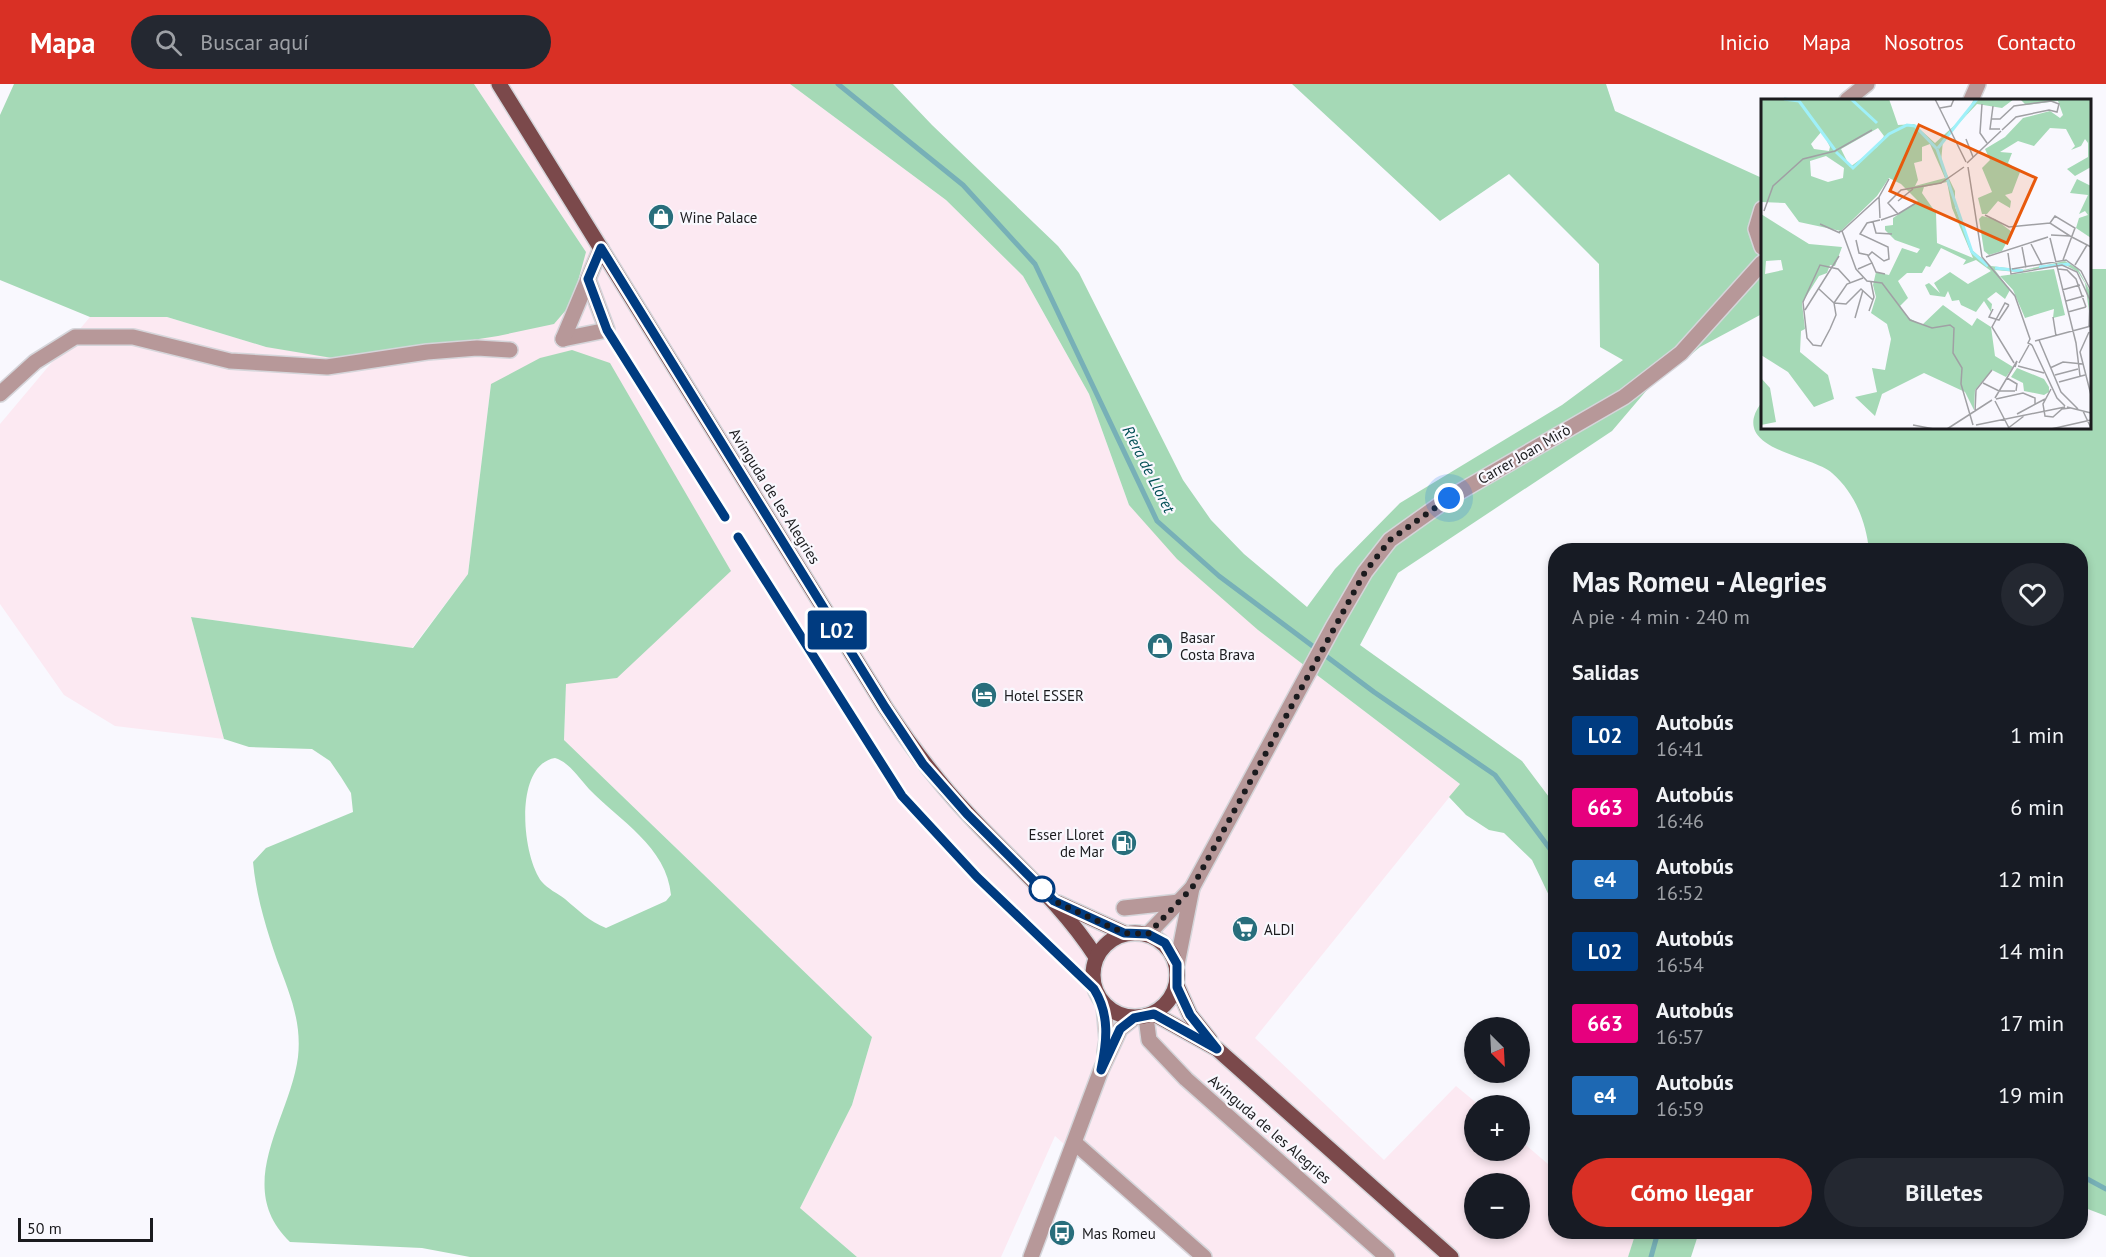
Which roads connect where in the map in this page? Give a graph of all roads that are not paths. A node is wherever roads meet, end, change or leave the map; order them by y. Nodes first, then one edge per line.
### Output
1 (499, 84) edge
2 (1867, 84) edge
3 (1978, 84) edge
4 (1848, 99) edge
5 (1971, 99) edge
6 (1761, 212) edge
7 (1761, 244) edge
8 (601, 248) junction
9 (1761, 264) edge
10 (588, 279) junction
11 (510, 350) dead end
12 (0, 394) edge
13 (1192, 888) junction
14 (1054, 901) junction
15 (1179, 902) junction
16 (1124, 908) dead end
17 (1124, 933) junction
18 (1148, 934) junction
19 (1096, 957) junction
20 (1177, 964) junction
21 (1177, 987) junction
22 (1104, 1004) junction
23 (1145, 1016) junction
24 (1217, 1049) junction
25 (1101, 1070) junction
26 (1075, 1143) junction
27 (1031, 1257) edge
28 (1204, 1257) edge
29 (1387, 1257) edge
30 (1451, 1257) edge

1 - 8 main road, Avinguda de les Alegries
2 - 4 street
3 - 5 street
6 - 7 street
8 - 10 street
8 - 14 main road, Avinguda de les Alegries
9 - 13 street, Carrer Joan Mirò
10 - 10 street
11 - 12 street
13 - 15 street, Carrer Joan Mirò
13 - 20 street, Carrer Joan Mirò
14 - 17 main road, Avinguda de les Alegries
14 - 19 main road, Avinguda de les Alegries
15 - 16 street
15 - 18 street, Carrer Joan Mirò
17 - 18 main road
17 - 19 main road
18 - 20 main road
19 - 22 main road
20 - 21 main road
21 - 23 main road
21 - 24 main road
22 - 23 main road
22 - 25 street
23 - 24 main road
23 - 25 street
23 - 29 street, Avinguda de les Alegries
24 - 30 main road, Avinguda de les Alegries
25 - 26 street
26 - 27 street
26 - 28 street

